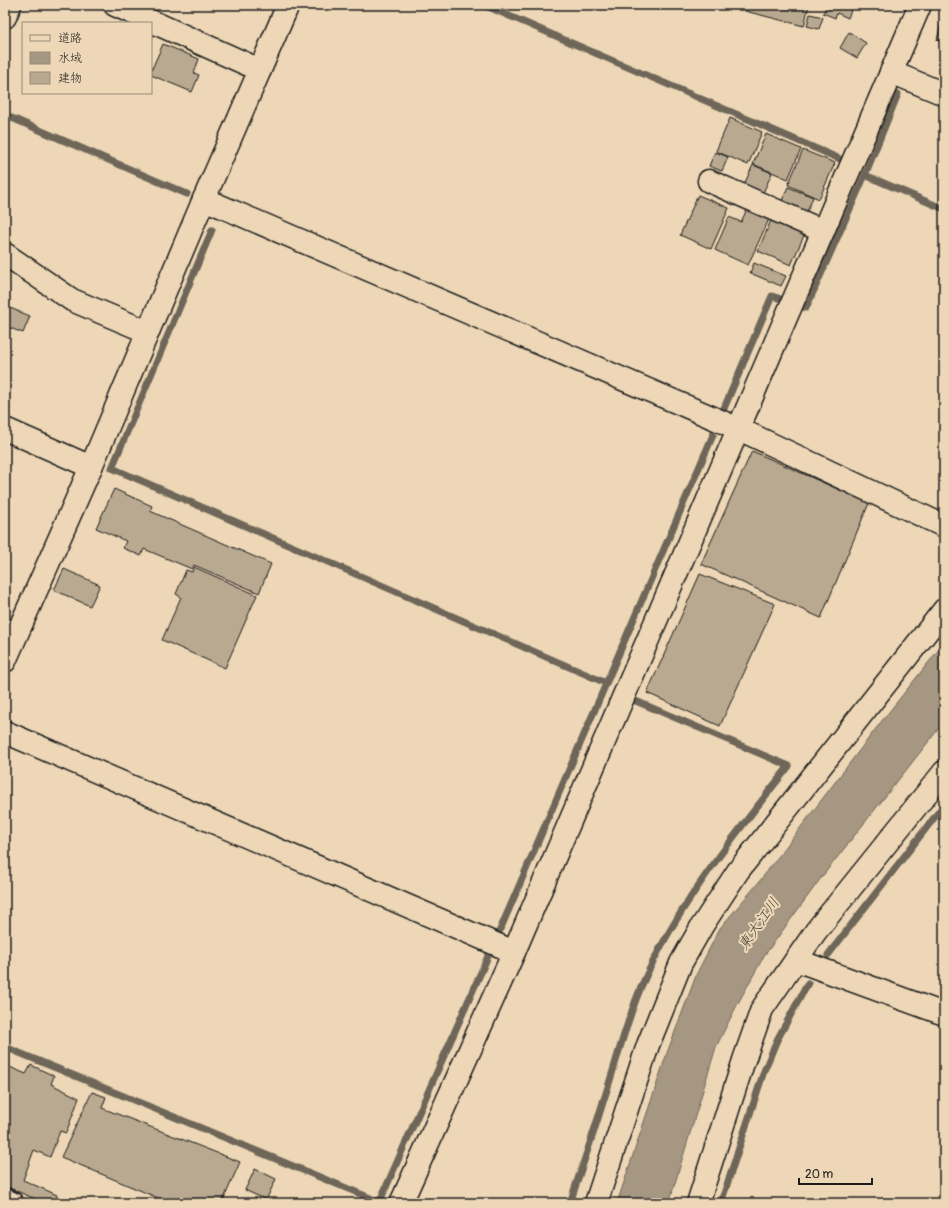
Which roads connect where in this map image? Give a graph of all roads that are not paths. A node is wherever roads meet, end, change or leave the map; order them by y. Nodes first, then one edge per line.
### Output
1 (10, 5) edge
2 (115, 5) edge
3 (288, 5) edge
4 (920, 5) edge
5 (5, 17) edge
6 (260, 70) junction
7 (891, 72) junction
8 (944, 94) edge
9 (709, 181) dead end
10 (204, 199) junction
11 (823, 231) junction
12 (5, 254) edge
13 (148, 332) junction
14 (5, 429) edge
15 (739, 429) junction
16 (91, 467) junction
17 (944, 526) edge
18 (944, 610) edge
19 (5, 661) edge
20 (5, 732) edge
21 (944, 772) edge
22 (514, 952) junction
23 (796, 960) junction
24 (944, 1014) edge
25 (5, 1200) edge
26 (12, 1203) edge
27 (401, 1203) edge
28 (596, 1203) edge
29 (698, 1203) edge

1 - 5 street
2 - 6 street
3 - 6 street
4 - 7 street
6 - 10 street
7 - 8 street
7 - 11 street
9 - 11 street
10 - 13 street
10 - 15 street
11 - 15 street
12 - 13 street
13 - 16 street
14 - 16 street
15 - 17 street
15 - 22 street
16 - 19 street
18 - 28 street
20 - 22 street
21 - 23 street
22 - 27 street
23 - 24 street
23 - 29 street
25 - 26 street

